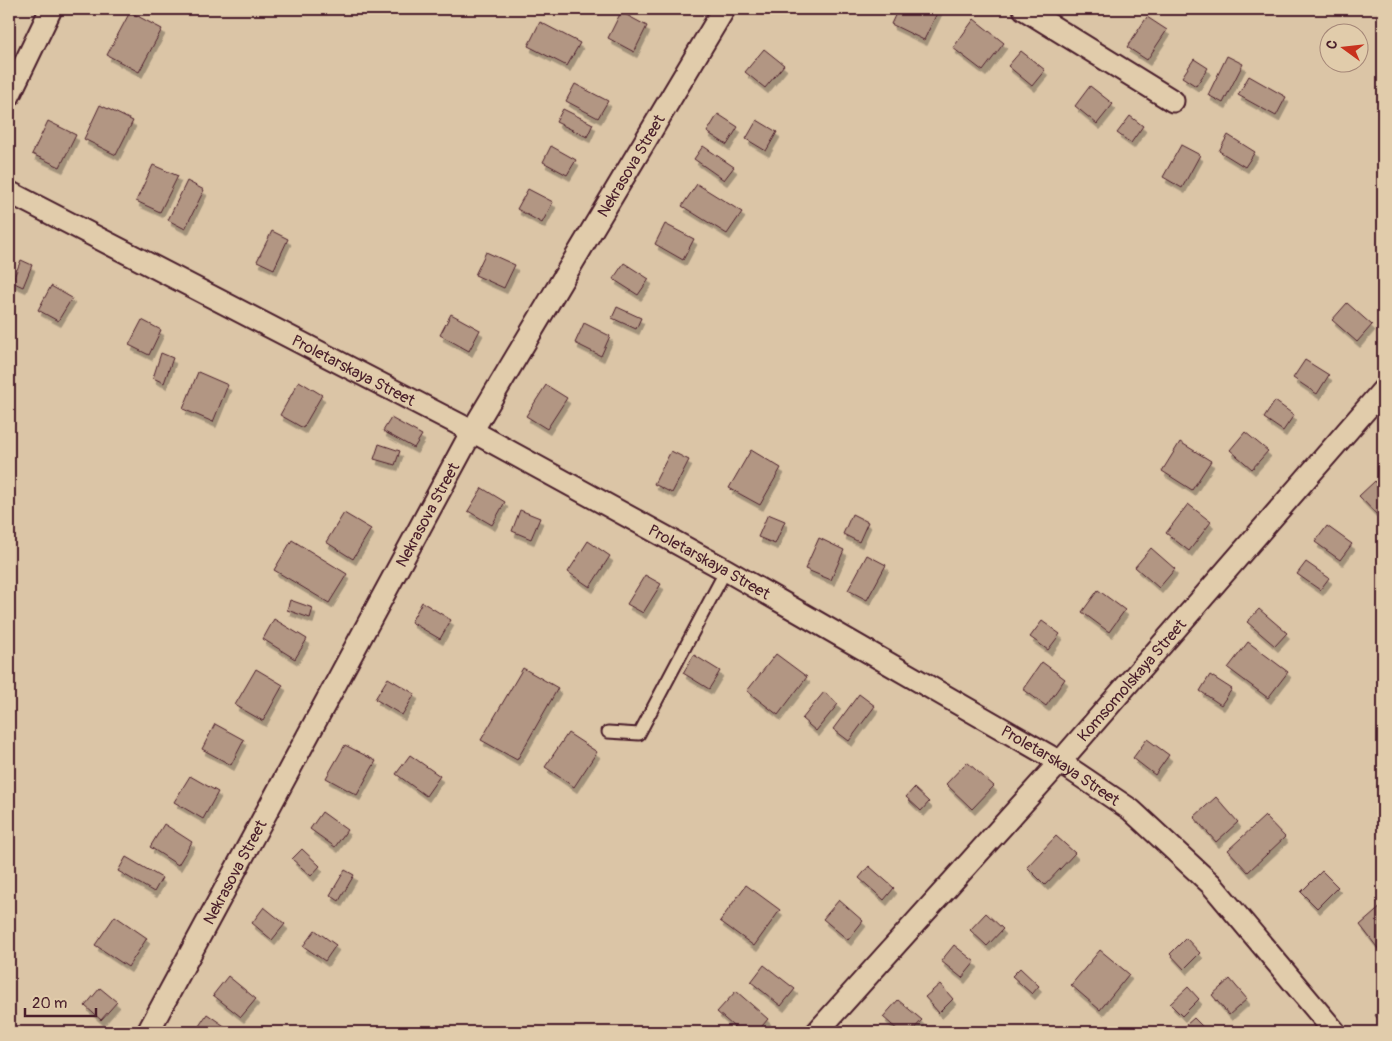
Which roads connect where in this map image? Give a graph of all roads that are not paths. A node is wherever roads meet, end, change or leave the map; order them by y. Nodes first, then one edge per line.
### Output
1 (51, 9) edge
2 (724, 9) edge
3 (1024, 9) edge
4 (9, 96) edge
5 (1173, 101) dead end
6 (9, 192) edge
7 (1383, 390) edge
8 (472, 432) junction
9 (726, 570) junction
10 (608, 732) dead end
11 (1060, 762) junction
12 (148, 1032) edge
13 (817, 1032) edge
14 (1335, 1032) edge

1 - 4 street
2 - 8 street, Nekrasova Street
3 - 5 street
6 - 8 street, Proletarskaya Street
7 - 11 street, Komsomolskaya Street
8 - 9 street, Proletarskaya Street
8 - 12 street, Nekrasova Street
9 - 10 lane
9 - 11 street, Proletarskaya Street
11 - 13 street, Komsomolskaya Street
11 - 14 street, Proletarskaya Street

